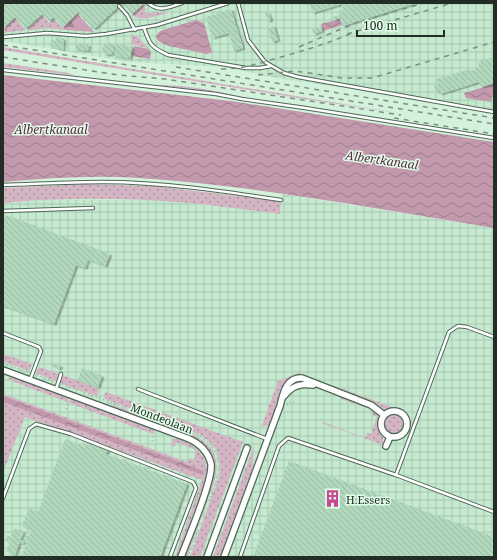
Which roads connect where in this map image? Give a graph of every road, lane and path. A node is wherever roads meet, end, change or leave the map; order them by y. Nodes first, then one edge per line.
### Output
1 (148, 3) edge
2 (182, 3) edge
3 (228, 3) edge
4 (238, 3) edge
5 (119, 6) dead end
6 (144, 28) junction
7 (135, 30) junction
8 (3, 37) edge
9 (271, 66) junction
10 (3, 70) edge
11 (494, 112) edge
12 (494, 138) edge
13 (3, 186) edge
14 (281, 200) dead end
15 (93, 208) dead end
16 (3, 210) edge
17 (3, 333) edge
18 (494, 337) edge
19 (3, 364) edge
20 (3, 370) edge
21 (32, 373) junction
22 (61, 374) dead end
23 (30, 380) junction
24 (58, 383) junction
25 (56, 389) junction
26 (138, 389) dead end
27 (70, 398) dead end
28 (66, 409) dead end
29 (384, 415) junction
30 (156, 430) dead end
31 (390, 437) junction
32 (268, 439) junction
33 (152, 440) dead end
34 (386, 446) dead end
35 (247, 448) dead end
36 (396, 475) junction
37 (3, 498) edge
38 (209, 502) dead end
39 (494, 512) edge
40 (201, 523) dead end
41 (170, 557) edge
42 (181, 557) edge
43 (188, 557) edge
44 (207, 557) edge
45 (224, 557) edge
46 (240, 557) edge

1 - 2 lane
3 - 6 lane
4 - 9 lane
5 - 7 lane
6 - 7 lane
6 - 9 lane
7 - 8 lane
9 - 11 lane
10 - 12 lane
13 - 14 lane
15 - 16 lane
17 - 21 lane
18 - 36 lane
19 - 21 path
20 - 23 street, Mondeolaan
21 - 23 lane
21 - 24 path
22 - 24 lane
23 - 25 street, Mondeolaan
24 - 25 lane
24 - 38 path
25 - 42 street, Mondeolaan
26 - 32 lane
27 - 28 path
29 - 31 street
29 - 31 street
29 - 32 street
30 - 33 path
31 - 34 street
32 - 45 street
35 - 44 street
36 - 39 lane
36 - 46 lane
37 - 41 lane
40 - 43 path

